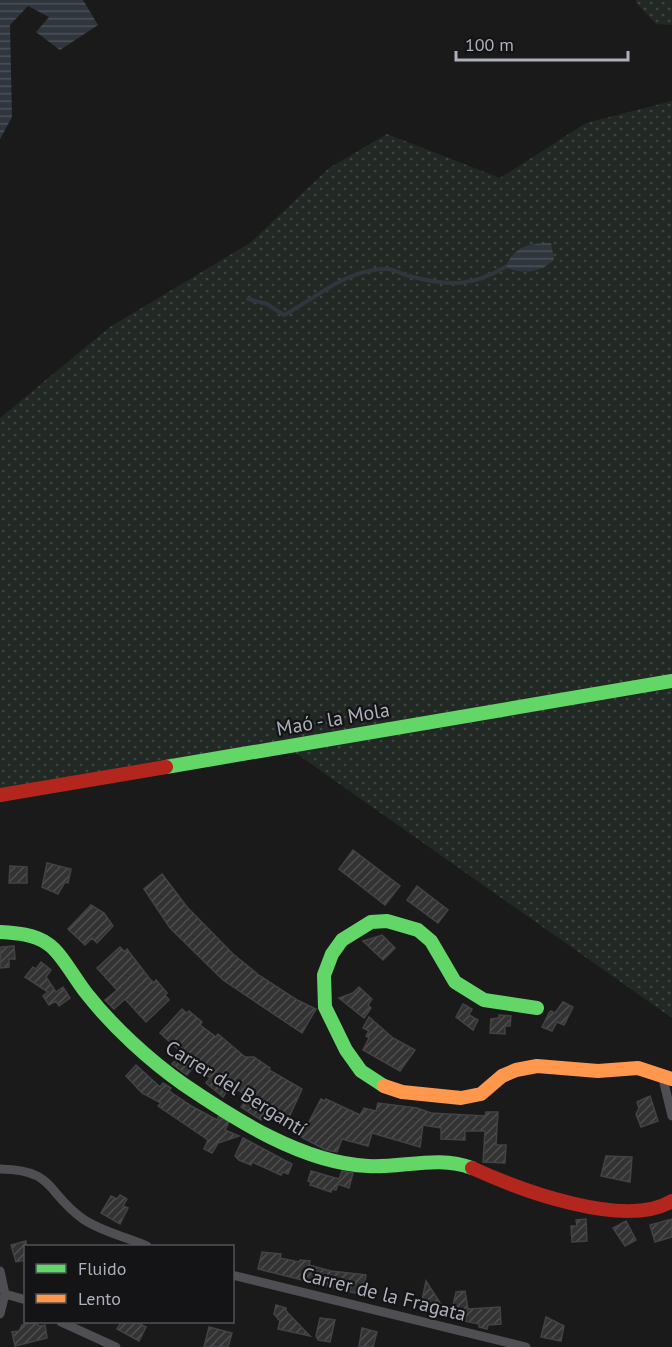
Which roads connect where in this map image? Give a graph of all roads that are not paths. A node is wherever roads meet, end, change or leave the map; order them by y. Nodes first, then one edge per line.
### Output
1 (672, 681) edge
2 (0, 795) edge
3 (0, 932) edge
4 (537, 1008) dead end
5 (667, 1077) edge
6 (672, 1116) edge
7 (0, 1169) edge
8 (672, 1201) edge
9 (145, 1245) edge
10 (0, 1271) edge
11 (234, 1275) edge
12 (4, 1294) junction
13 (24, 1299) edge
14 (0, 1314) edge
15 (64, 1323) edge
16 (116, 1347) edge
17 (526, 1347) edge

1 - 2 street, Maó - la Mola
3 - 8 street, Carrer del Bergantí
4 - 5 street
5 - 6 street
7 - 9 street
10 - 12 street
11 - 17 street, Carrer de la Fragata
12 - 13 street
12 - 14 street
15 - 16 street

